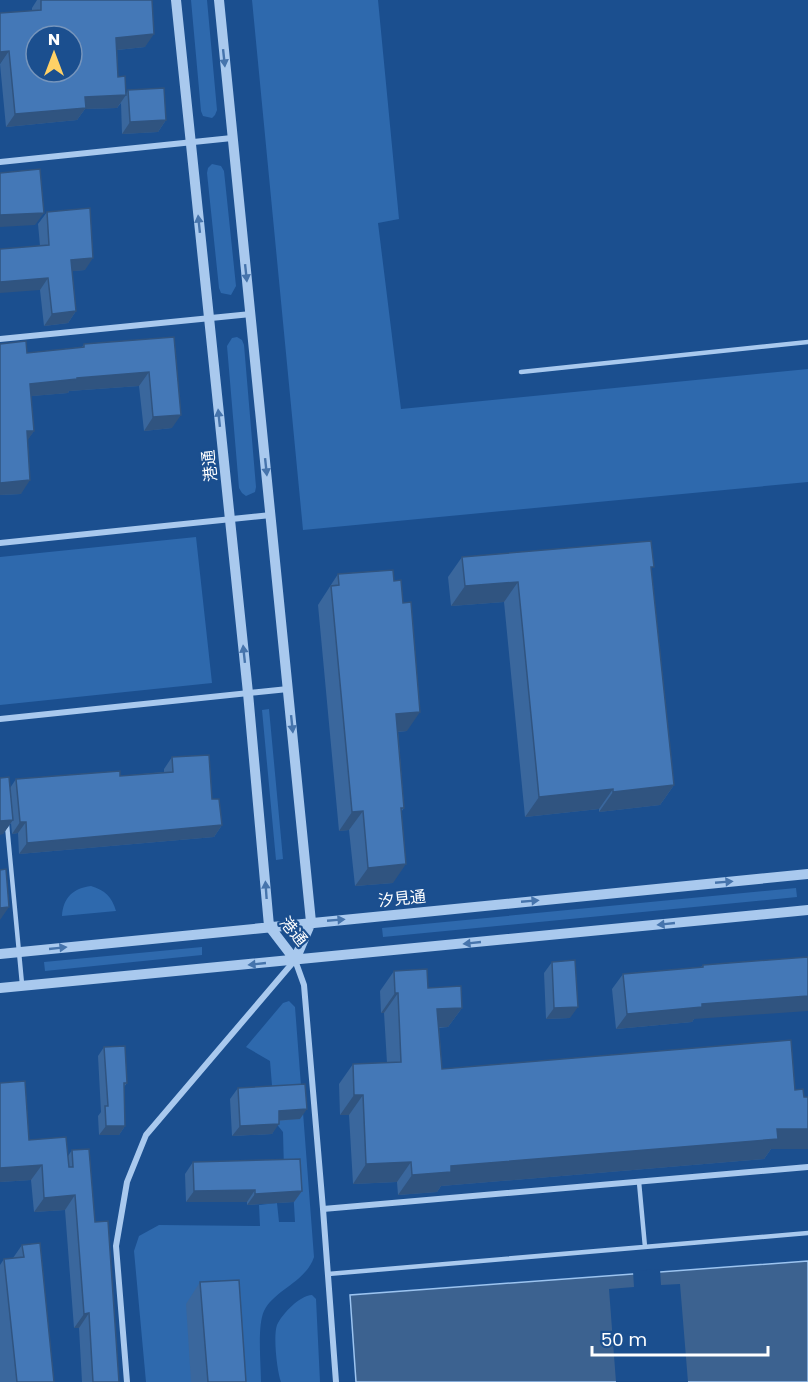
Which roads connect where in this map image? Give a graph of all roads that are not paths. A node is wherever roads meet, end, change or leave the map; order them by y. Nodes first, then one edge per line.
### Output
1 (176, 0) edge
2 (219, 0) edge
3 (232, 138) junction
4 (191, 142) junction
5 (0, 162) edge
6 (251, 314) junction
7 (208, 318) junction
8 (0, 339) edge
9 (808, 342) edge
10 (521, 372) dead end
11 (271, 515) junction
12 (230, 519) junction
13 (0, 543) edge
14 (288, 689) junction
15 (248, 693) junction
16 (0, 719) edge
17 (6, 819) edge
18 (808, 874) edge
19 (808, 910) edge
20 (311, 922) junction
21 (269, 926) junction
22 (19, 952) junction
23 (0, 954) edge
24 (296, 960) junction
25 (22, 986) junction
26 (0, 988) edge
27 (808, 1167) edge
28 (639, 1182) junction
29 (323, 1209) junction
30 (808, 1233) edge
31 (645, 1247) junction
32 (328, 1274) junction
33 (127, 1382) edge
34 (336, 1382) edge

1 - 4 street, 港通
2 -> 3 street, 港通
3 - 4 street
3 -> 6 street, 港通
4 - 5 street
7 -> 4 street, 港通
6 - 7 street
6 -> 11 street, 港通
7 - 8 street
12 -> 7 street, 港通
9 - 10 lane
11 - 12 street
11 - 14 street, 港通
12 - 13 street
15 -> 12 street, 港通
14 - 15 street
14 -> 20 street, 港通
15 - 16 street
21 -> 15 street, 港通
17 - 22 lane
20 -> 18 street, 汐見通
19 -> 24 street
20 - 21 street, 汐見通
20 - 24 street, 港通
22 -> 21 street, 汐見通
21 - 24 street, 港通
22 - 23 street, 汐見通
22 - 25 lane
24 -> 25 street
24 - 29 street
24 - 33 street
25 - 26 street
27 - 28 street
28 - 29 street
28 - 31 lane
29 - 32 street
30 - 31 lane
31 - 32 lane
32 - 34 street

